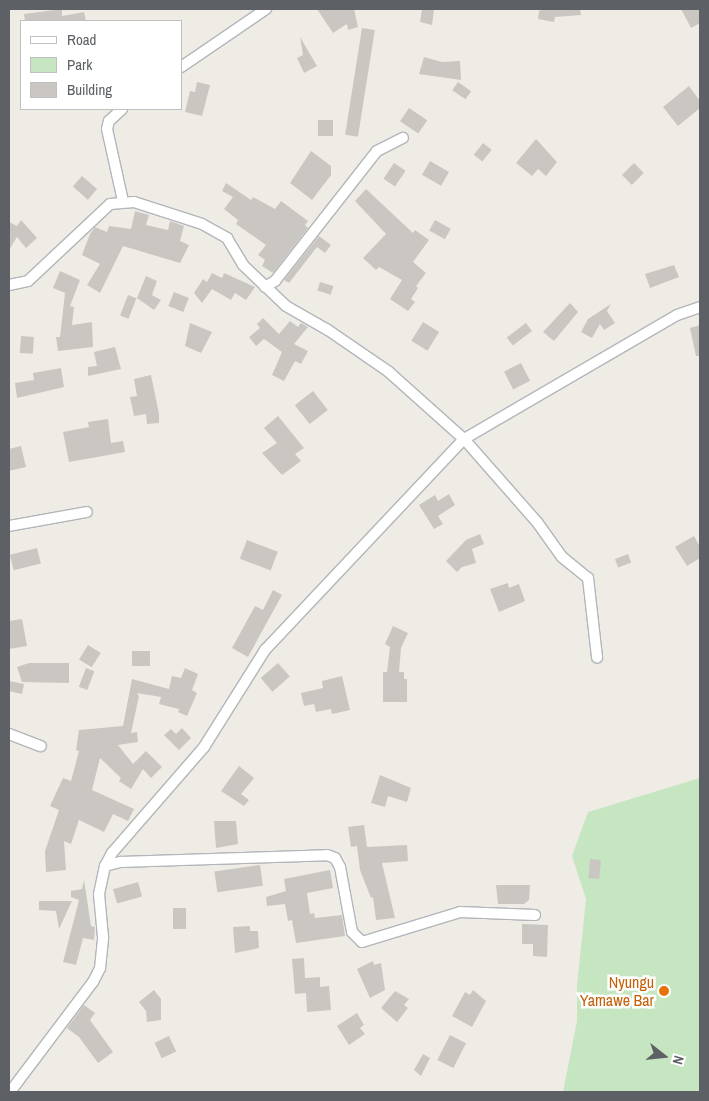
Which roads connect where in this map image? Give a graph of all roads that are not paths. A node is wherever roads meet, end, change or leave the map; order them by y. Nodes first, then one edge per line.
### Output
1 (266, 9) edge
2 (182, 66) edge
3 (121, 110) edge
4 (403, 138) dead end
5 (123, 201) junction
6 (9, 285) edge
7 (265, 286) junction
8 (700, 307) edge
9 (464, 439) junction
10 (87, 512) dead end
11 (9, 526) edge
12 (597, 657) dead end
13 (9, 734) edge
14 (41, 746) dead end
15 (105, 866) junction
16 (535, 915) dead end
17 (10, 1092) edge

1 - 2 street
3 - 5 street
4 - 7 street
5 - 6 street
5 - 7 street
7 - 9 street
8 - 9 street
9 - 12 street
9 - 15 street
10 - 11 street
13 - 14 street
15 - 16 street
15 - 17 street

